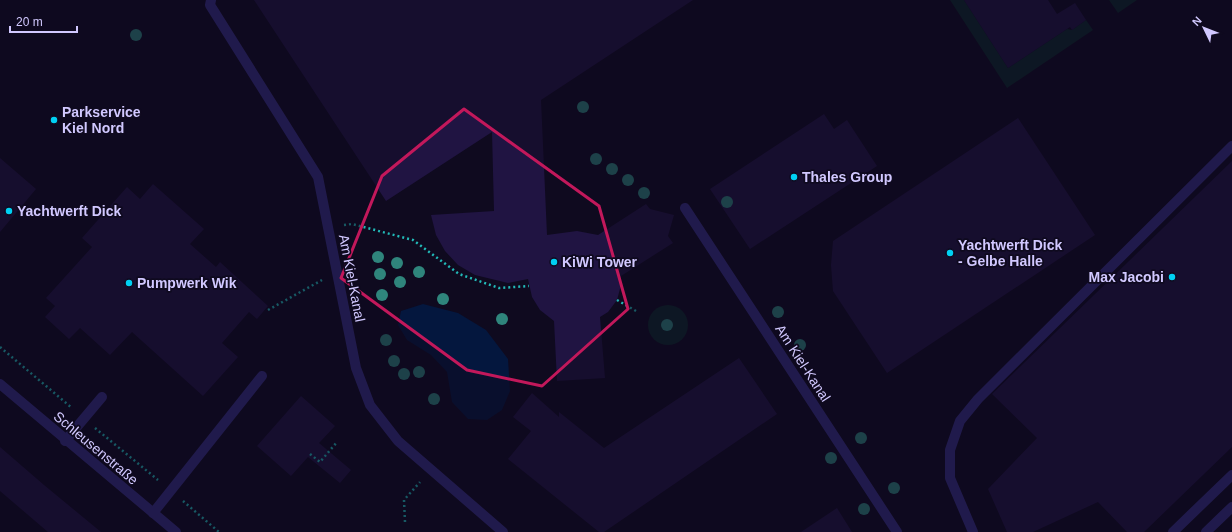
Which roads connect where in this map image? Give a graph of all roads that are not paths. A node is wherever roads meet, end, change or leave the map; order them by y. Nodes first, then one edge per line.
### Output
1 (211, 0) edge
2 (1232, 146) edge
3 (685, 208) dead end
4 (262, 376) dead end
5 (0, 384) edge
6 (102, 397) dead end
7 (65, 441) junction
8 (1232, 475) edge
9 (1232, 507) edge
10 (153, 513) junction
11 (176, 532) edge
12 (503, 532) edge
13 (897, 532) edge
14 (973, 532) edge
15 (1173, 532) edge
16 (1206, 532) edge

1 - 12 street, Am Kiel-Kanal
2 - 14 street
3 - 13 street, Am Kiel-Kanal
4 - 10 street
5 - 7 street, Schleusenstraße
6 - 7 street
7 - 10 street, Schleusenstraße
8 - 15 street
9 - 16 street
10 - 11 street, Schleusenstraße

